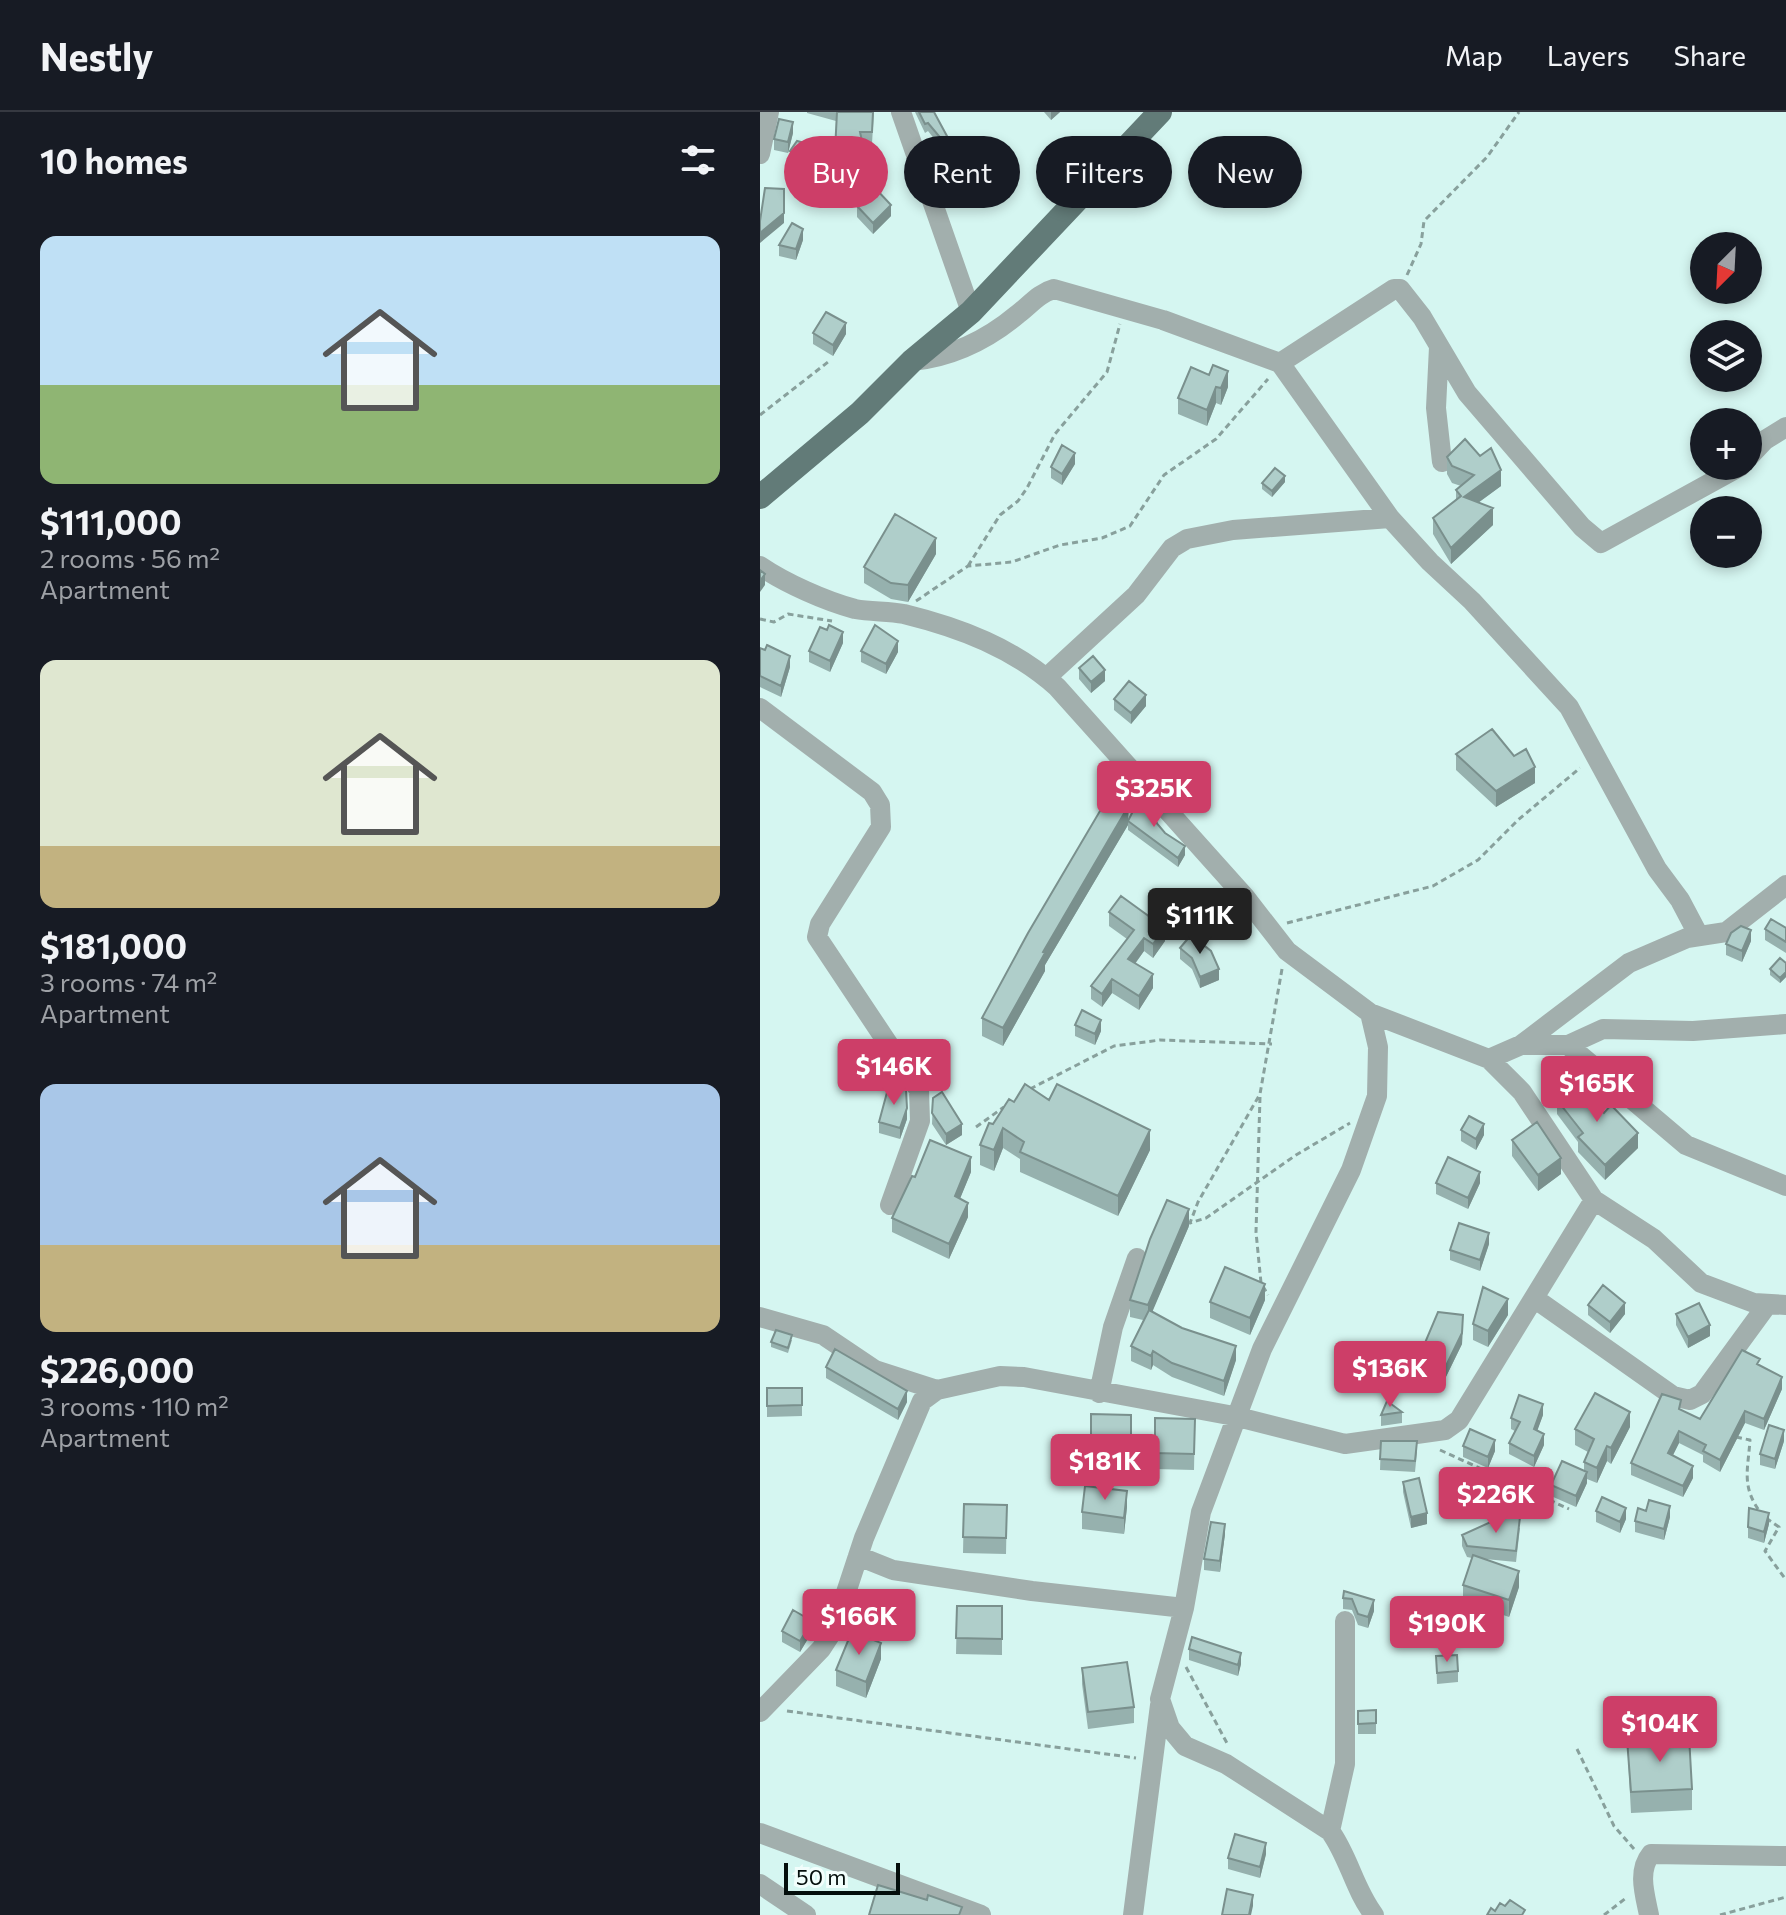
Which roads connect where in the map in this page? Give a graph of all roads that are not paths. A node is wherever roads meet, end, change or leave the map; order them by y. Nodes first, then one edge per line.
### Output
1 (901, 112) edge
2 (1160, 112) edge
3 (765, 119) edge
4 (760, 154) edge
5 (971, 312) junction
6 (1439, 347) junction
7 (912, 361) junction
8 (1280, 363) junction
9 (1786, 427) edge
10 (1762, 443) edge
11 (1442, 462) dead end
12 (1717, 480) edge
13 (760, 497) edge
14 (1390, 518) junction
15 (760, 566) edge
16 (1046, 678) junction
17 (760, 708) edge
18 (1786, 885) edge
19 (1699, 936) junction
20 (1370, 1013) junction
21 (1786, 1024) edge
22 (1521, 1045) junction
23 (1568, 1045) junction
24 (1489, 1059) junction
25 (1786, 1186) edge
26 (1594, 1200) junction
27 (890, 1205) dead end
28 (1137, 1258) dead end
29 (1534, 1298) junction
30 (1776, 1305) edge
31 (760, 1317) edge
32 (937, 1390) junction
33 (1099, 1393) junction
34 (1234, 1416) junction
35 (858, 1556) junction
36 (1184, 1608) junction
37 (1345, 1621) dead end
38 (1160, 1699) junction
39 (764, 1709) edge
40 (1185, 1746) junction
41 (1152, 1760) junction
42 (1330, 1831) junction
43 (760, 1833) edge
44 (1786, 1856) edge
45 (760, 1884) edge
46 (806, 1915) edge
47 (981, 1915) edge
48 (1133, 1915) edge
49 (1374, 1915) edge
50 (1649, 1915) edge

1 - 5 street
2 - 5 main road
3 - 4 street
5 - 7 main road
6 - 8 street
6 - 11 street
6 - 12 street
7 - 8 street
7 - 13 main road
8 - 14 street
9 - 10 street
14 - 16 street
14 - 19 street
15 - 16 street
16 - 20 street
17 - 27 street
18 - 19 street
19 - 22 street
20 - 24 street
20 - 34 street
21 - 23 street
22 - 23 street
22 - 24 street
23 - 25 street
24 - 26 street
26 - 29 street
26 - 30 street
28 - 33 street
29 - 30 street
29 - 34 street
31 - 32 street
32 - 33 street
32 - 35 street
33 - 34 street
34 - 36 street
35 - 36 street
35 - 39 street
36 - 38 street
37 - 42 street
38 - 40 street
38 - 41 street
40 - 41 street
40 - 42 street
41 - 48 street
42 - 49 street
43 - 47 street
44 - 50 street
45 - 46 street

